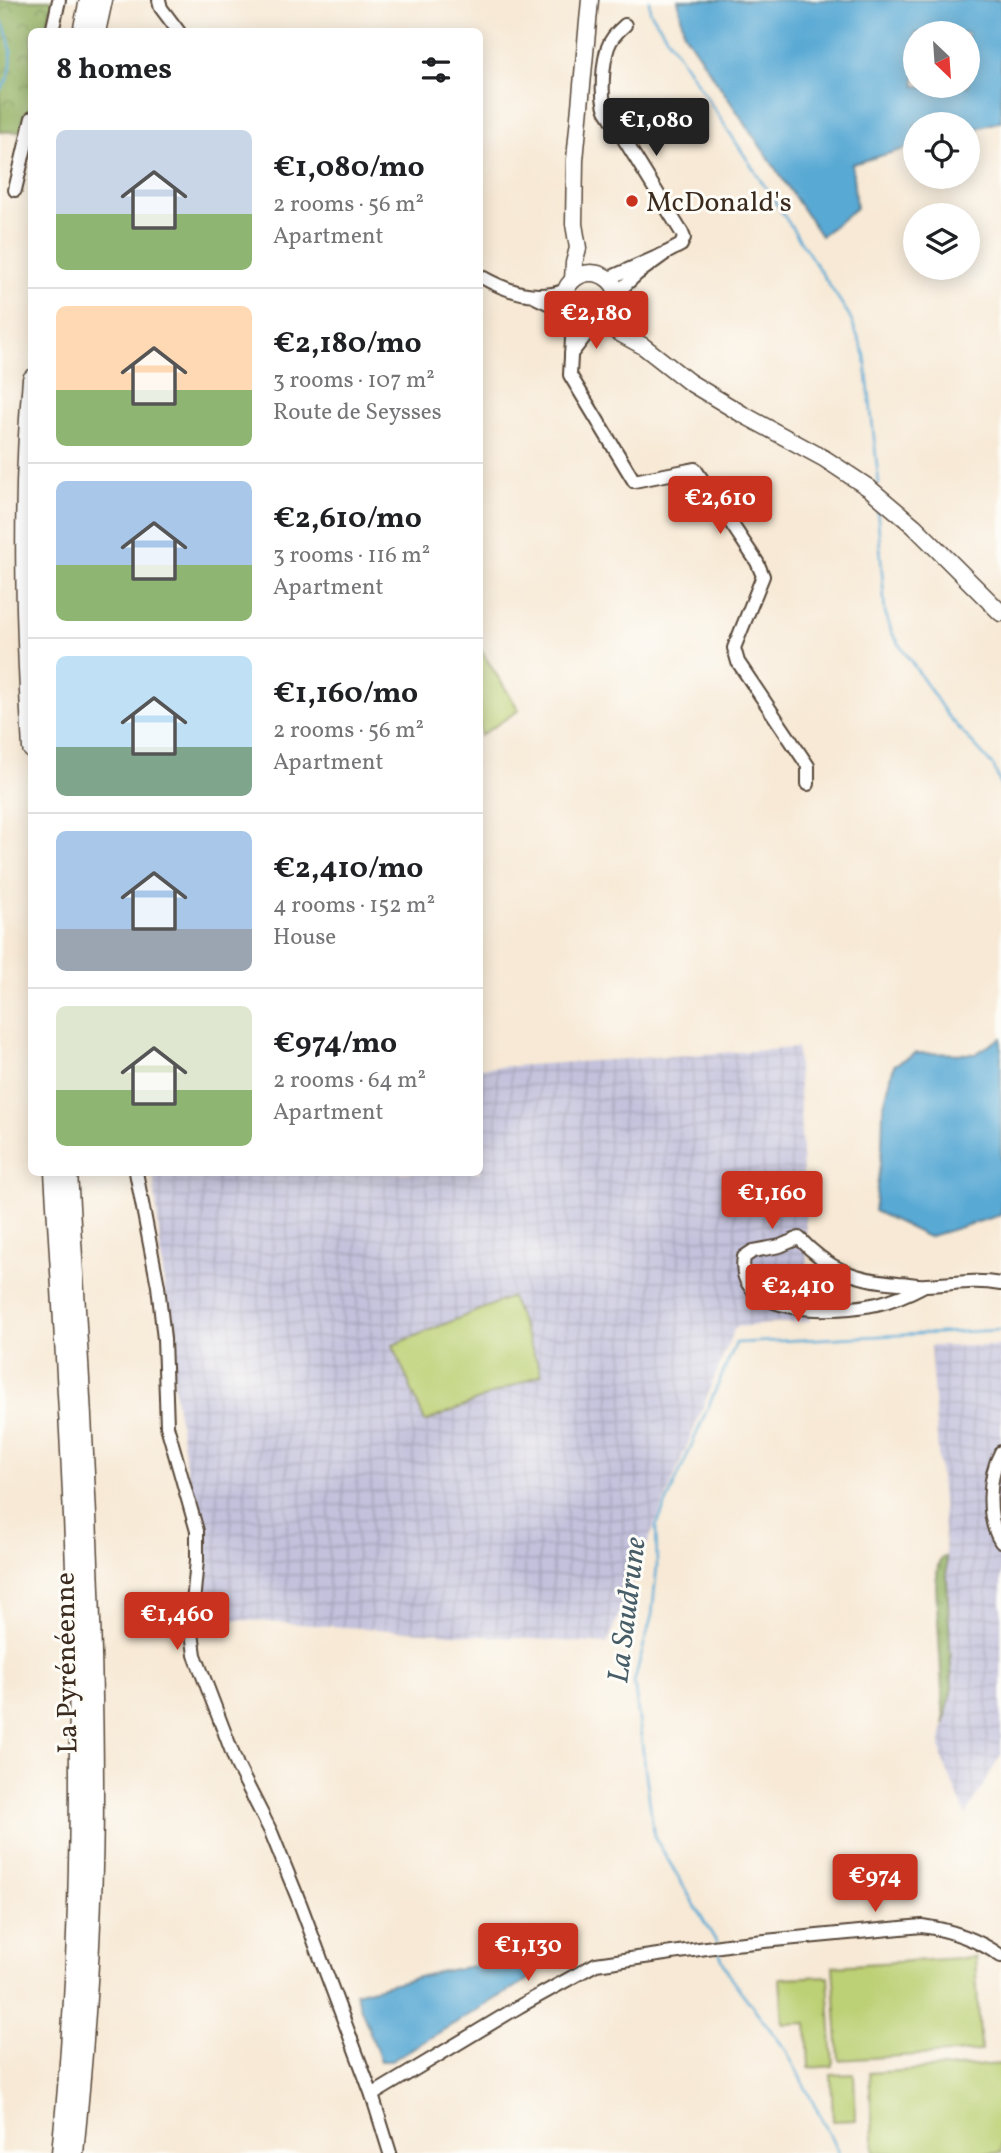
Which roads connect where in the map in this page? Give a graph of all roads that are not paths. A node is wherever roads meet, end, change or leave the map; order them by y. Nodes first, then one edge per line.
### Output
1 (59, 0) edge
2 (89, 0) edge
3 (103, 0) edge
4 (159, 0) edge
5 (590, 0) edge
6 (625, 25) dead end
7 (53, 28) edge
8 (83, 28) edge
9 (97, 28) edge
10 (176, 28) edge
11 (28, 135) edge
12 (15, 190) dead end
13 (578, 248) junction
14 (666, 253) junction
15 (601, 276) junction
16 (483, 278) edge
17 (570, 285) junction
18 (617, 293) junction
19 (530, 295) junction
20 (615, 311) junction
21 (569, 314) junction
22 (597, 325) junction
23 (643, 346) junction
24 (571, 355) junction
25 (28, 457) edge
26 (1001, 612) edge
27 (28, 654) edge
28 (808, 784) dead end
29 (54, 1176) edge
30 (68, 1176) edge
31 (137, 1176) edge
32 (1001, 1284) edge
33 (923, 1286) junction
34 (1001, 1452) edge
35 (1001, 1542) edge
36 (1001, 1956) edge
37 (372, 2095) junction
38 (61, 2153) edge
39 (74, 2153) edge
40 (390, 2153) edge

1 - 7 street
2 - 8 highway
3 - 9 highway
4 - 10 street
5 - 13 main road
6 - 14 street
11 - 12 street
13 - 15 main road
13 - 17 main road
14 - 15 street
14 - 18 street
15 - 17 main road
15 - 18 main road
16 - 19 street
17 - 19 street
17 - 21 main road
18 - 20 main road
19 - 21 street
20 - 22 main road
20 - 23 main road
21 - 22 main road
21 - 24 street
22 - 23 main road
22 - 24 street
23 - 26 main road
24 - 28 street
25 - 27 highway
29 - 38 highway, La Pyrénéenne
30 - 39 highway, La Pyrénéenne
31 - 37 street
32 - 33 street
33 - 33 street
34 - 35 street
36 - 37 street
37 - 40 street

